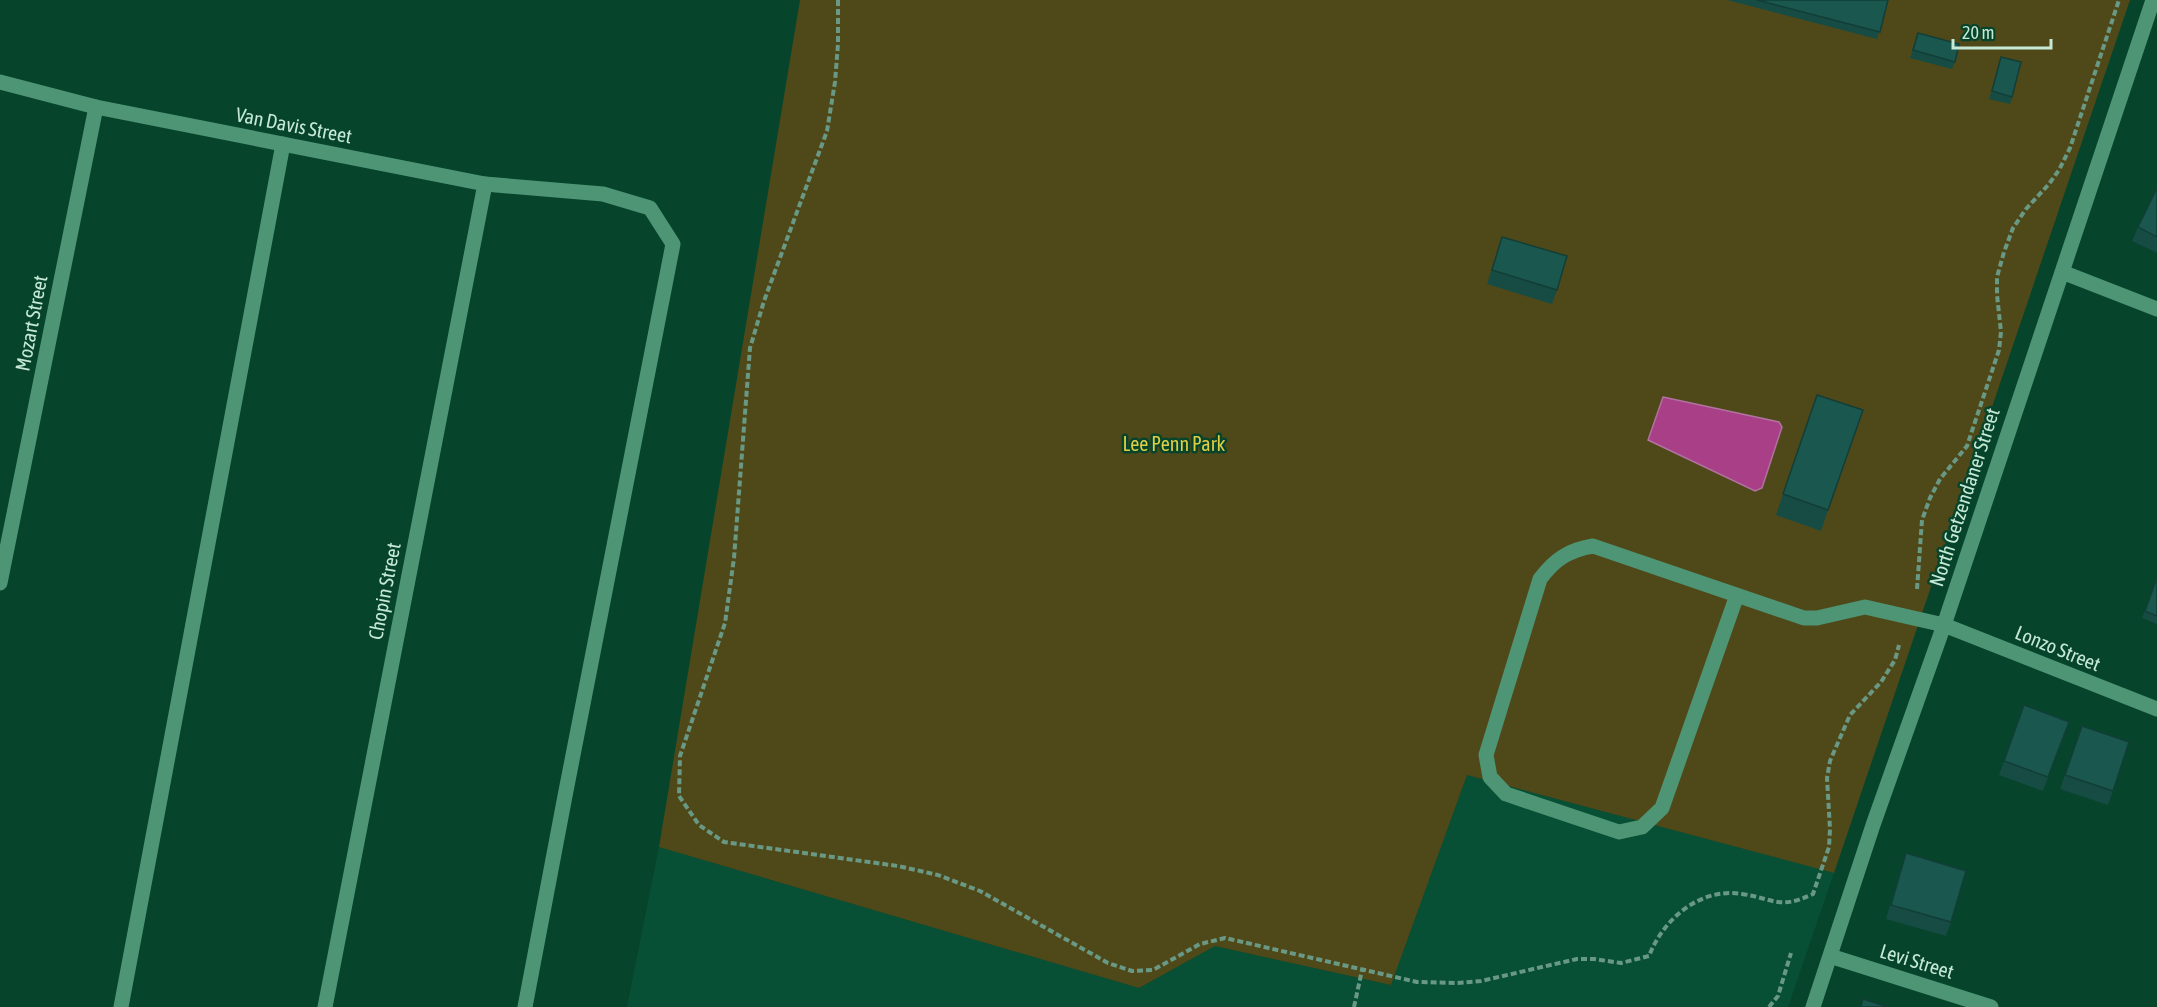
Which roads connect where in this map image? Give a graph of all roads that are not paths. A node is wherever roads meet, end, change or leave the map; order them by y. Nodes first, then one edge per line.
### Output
1 (2153, 0) edge
2 (0, 82) edge
3 (96, 107) junction
4 (283, 144) junction
5 (485, 184) junction
6 (2062, 272) junction
7 (2157, 309) edge
8 (0, 583) edge
9 (1737, 595) junction
10 (1944, 625) junction
11 (2157, 710) edge
12 (1830, 956) junction
13 (121, 1007) edge
14 (325, 1007) edge
15 (525, 1007) edge
16 (1813, 1007) edge
17 (1991, 1007) edge

1 - 6 street, North Getzendaner Street
2 - 3 street, Van Davis Street
3 - 4 street, Van Davis Street
3 - 8 street, Mozart Street
4 - 5 street, Van Davis Street
4 - 13 street
5 - 14 street, Chopin Street
5 - 15 street, Van Davis Street
6 - 7 street
6 - 10 street, North Getzendaner Street
9 - 9 street, Lonzo Street
9 - 10 street, Lonzo Street
10 - 11 street, Lonzo Street
10 - 12 street, North Getzendaner Street
12 - 16 street, North Getzendaner Street
12 - 17 street, Levi Street

